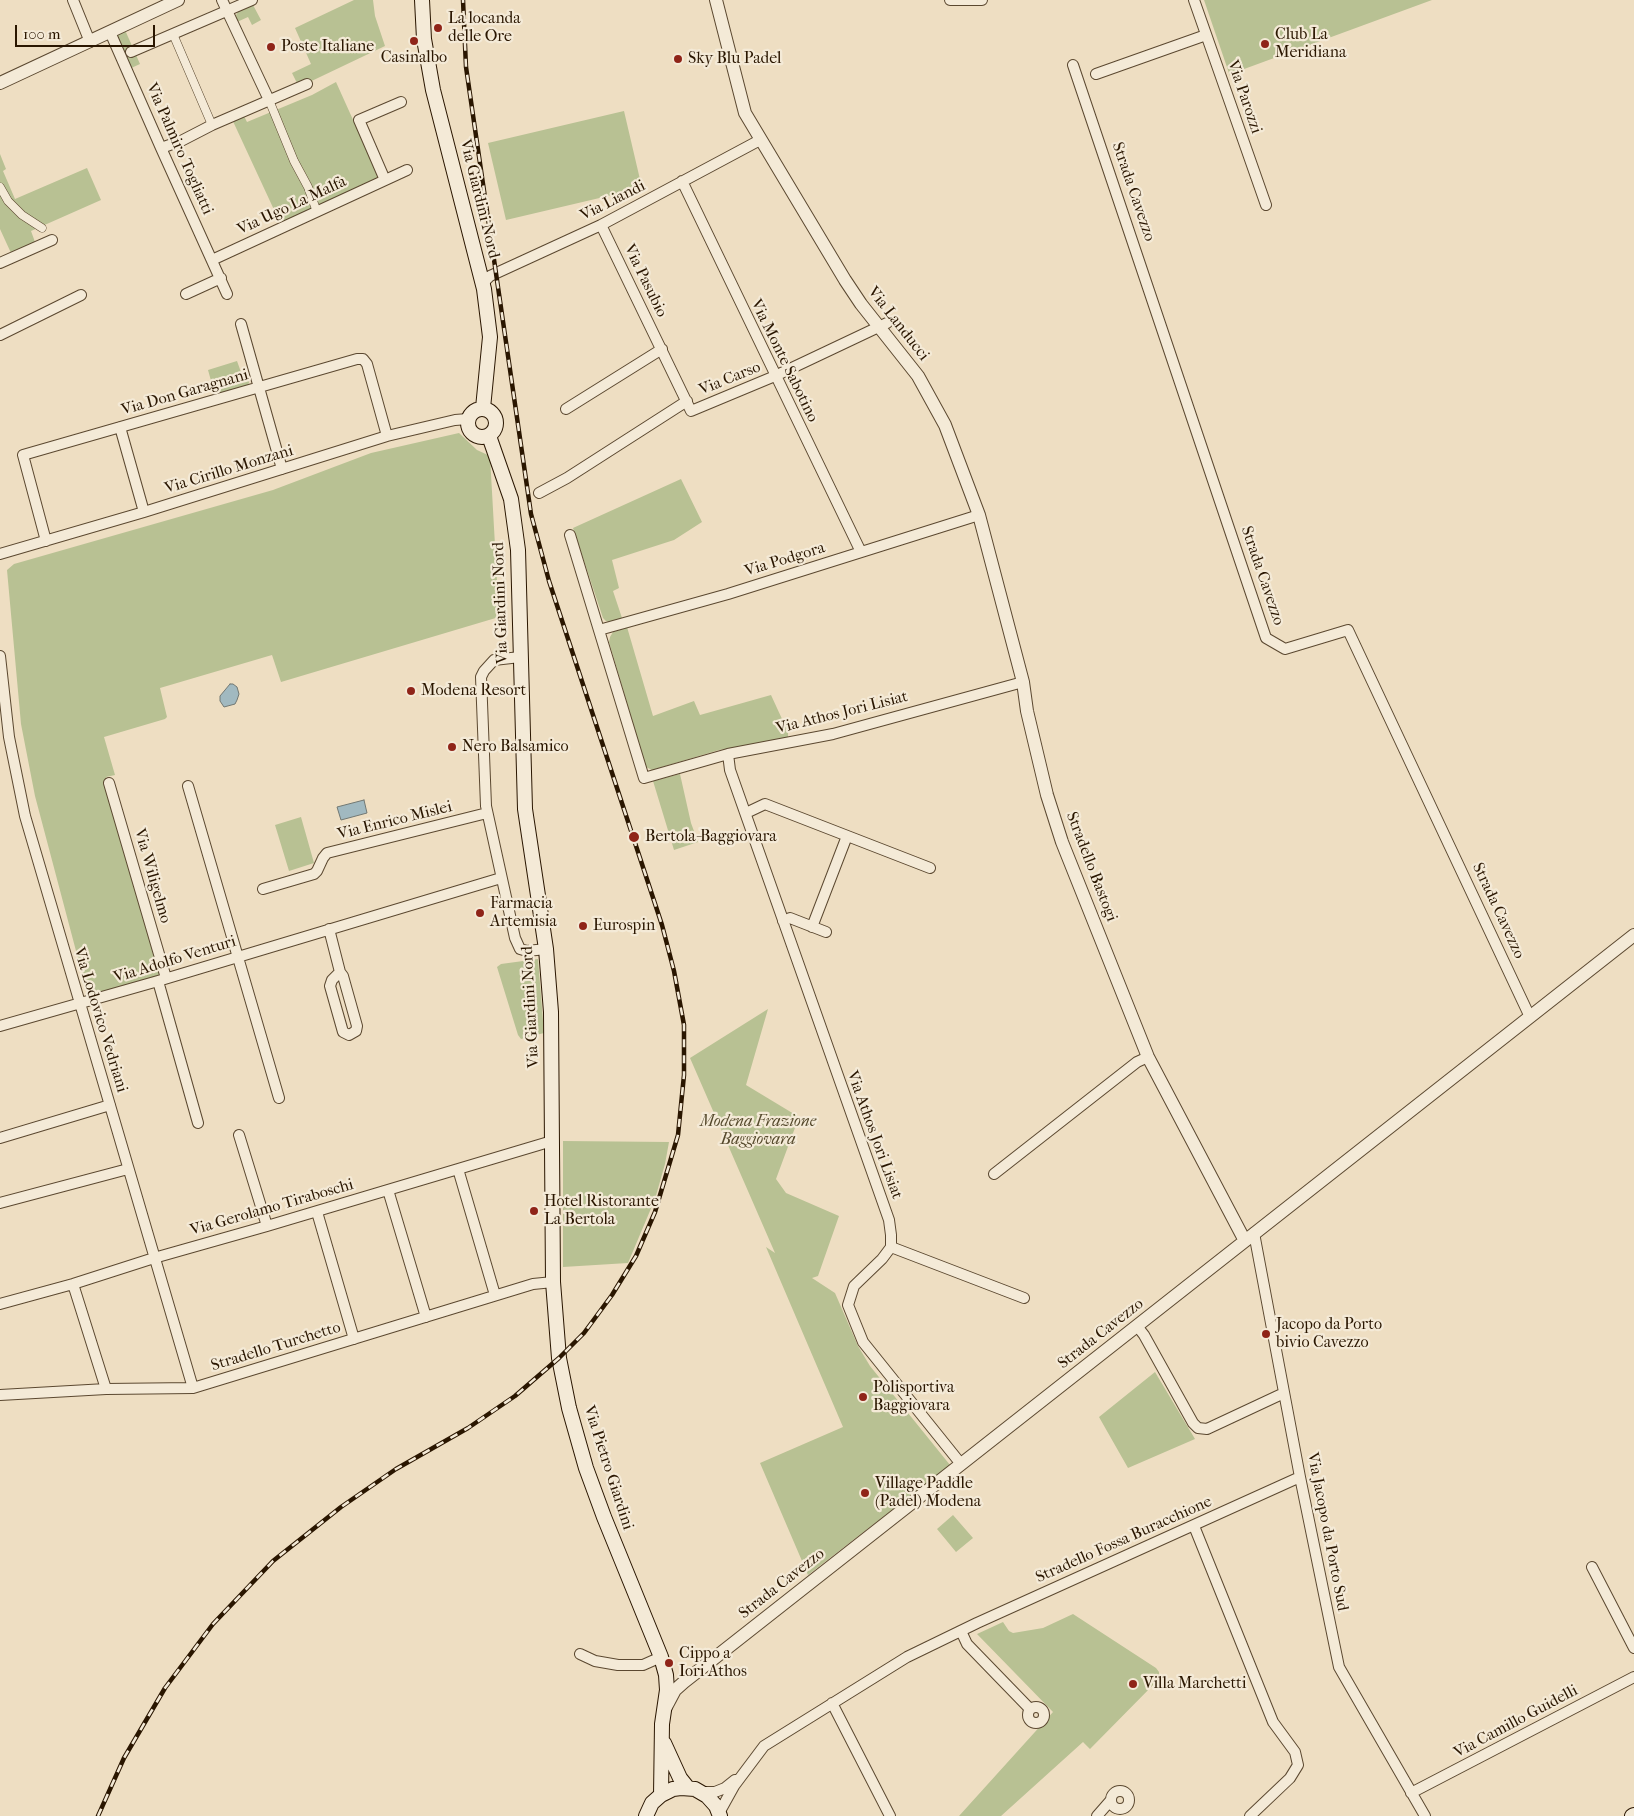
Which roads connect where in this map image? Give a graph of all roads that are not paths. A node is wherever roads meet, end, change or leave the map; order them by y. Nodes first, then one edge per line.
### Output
1 (73, 0) edge
2 (178, 0) edge
3 (222, 0) edge
4 (252, 0) edge
5 (422, 0) edge
6 (716, 0) edge
7 (950, 0) edge
8 (982, 0) edge
9 (1194, 0) edge
10 (227, 11) junction
11 (110, 32) junction
12 (172, 34) junction
13 (1206, 35) junction
14 (90, 42) junction
15 (131, 52) dead end
16 (1073, 65) dead end
17 (1096, 74) dead end
18 (0, 84) edge
19 (307, 84) dead end
20 (268, 100) junction
21 (401, 102) dead end
22 (212, 125) junction
23 (760, 140) junction
24 (160, 148) junction
25 (407, 170) dead end
26 (385, 180) junction
27 (682, 182) junction
28 (0, 187) edge
29 (1266, 205) dead end
30 (317, 212) junction
31 (601, 225) junction
32 (42, 228) dead end
33 (52, 240) dead end
34 (212, 260) junction
35 (0, 263) edge
36 (221, 278) junction
37 (484, 289) junction
38 (186, 294) dead end
39 (228, 294) dead end
40 (82, 295) dead end
41 (241, 324) dead end
42 (883, 325) junction
43 (0, 335) edge
44 (662, 349) junction
45 (775, 376) junction
46 (258, 388) junction
47 (689, 406) junction
48 (483, 408) junction
49 (566, 409) dead end
50 (468, 419) junction
51 (120, 428) junction
52 (387, 436) junction
53 (489, 436) junction
54 (282, 468) junction
55 (539, 493) dead end
56 (144, 512) junction
57 (980, 515) junction
58 (570, 535) dead end
59 (46, 541) junction
60 (860, 552) junction
61 (0, 554) edge
62 (599, 630) junction
63 (0, 656) edge
64 (520, 657) junction
65 (1023, 682) junction
66 (728, 754) junction
67 (108, 783) dead end
68 (188, 786) dead end
69 (487, 812) junction
70 (746, 813) junction
71 (848, 836) junction
72 (930, 868) dead end
73 (501, 878) junction
74 (263, 889) dead end
75 (783, 921) junction
76 (812, 927) junction
77 (329, 929) junction
78 (826, 932) dead end
79 (1634, 935) edge
80 (546, 949) junction
81 (238, 956) junction
82 (340, 972) junction
83 (162, 980) junction
84 (80, 1004) junction
85 (1530, 1017) junction
86 (0, 1026) edge
87 (1148, 1058) junction
88 (279, 1098) dead end
89 (110, 1105) junction
90 (198, 1123) dead end
91 (239, 1134) dead end
92 (0, 1138) edge
93 (552, 1141) junction
94 (128, 1169) junction
95 (458, 1169) junction
96 (994, 1174) dead end
97 (388, 1190) junction
98 (0, 1203) edge
99 (317, 1212) junction
100 (267, 1226) junction
101 (1250, 1237) junction
102 (891, 1247) junction
103 (154, 1258) junction
104 (554, 1282) junction
105 (73, 1284) junction
106 (495, 1295) junction
107 (1024, 1298) dead end
108 (0, 1304) edge
109 (426, 1317) junction
110 (1137, 1326) junction
111 (354, 1339) junction
112 (193, 1388) junction
113 (106, 1390) junction
114 (1284, 1393) junction
115 (0, 1395) edge
116 (960, 1464) junction
117 (1300, 1476) junction
118 (1194, 1526) junction
119 (1592, 1567) dead end
120 (961, 1631) junction
121 (1634, 1648) edge
122 (580, 1654) dead end
123 (661, 1657) junction
124 (691, 1676) junction
125 (1634, 1677) edge
126 (832, 1704) junction
127 (1030, 1709) dead end
128 (664, 1712) junction
129 (662, 1738) junction
130 (748, 1767) junction
131 (695, 1790) junction
132 (661, 1794) junction
133 (1411, 1794) junction
134 (1113, 1803) dead end
135 (1100, 1813) edge
136 (719, 1815) edge
137 (646, 1816) edge
138 (890, 1816) edge
139 (1250, 1816) edge
140 (1425, 1816) edge

1 - 14 street
2 - 11 street
3 - 10 street
4 - 10 street
5 - 37 main road, Via Giardini Nord
6 - 23 street, Via Landucci
7 - 8 street
9 - 13 street, Via Parozzi
10 - 12 street
10 - 20 street
11 - 14 street
11 - 24 street, Via Palmiro Togliatti
12 - 15 street
12 - 22 street
13 - 17 street
13 - 29 street, Via Parozzi
14 - 18 street
16 - 85 street, Strada Cavezzo
19 - 20 street
20 - 22 street
20 - 30 street
21 - 26 street
22 - 24 street
23 - 27 street, Via Liandi
23 - 42 street, Via Landucci
24 - 34 street, Via Palmiro Togliatti
25 - 26 street, Via Ugo La Malfa
26 - 30 street, Via Ugo La Malfa
27 - 31 street, Via Liandi
27 - 45 street, Via Monte Sabotino
28 - 32 street
30 - 34 street, Via Ugo La Malfa
31 - 37 street, Via Liandi
31 - 44 street, Via Pasubio
33 - 35 street
34 - 36 street, Via Palmiro Togliatti
36 - 38 street
36 - 39 street, Via Palmiro Togliatti
37 - 48 main road, Via Giardini Nord
40 - 43 street
41 - 46 street
42 - 45 street, Via Carso
42 - 57 street, Via Landucci
44 - 47 street, Via Pasubio
44 - 49 street
45 - 47 street, Via Carso
45 - 60 street, Via Monte Sabotino
46 - 51 street, Via Don Garagnani
46 - 52 street, Via Don Garagnani
46 - 54 street
47 - 55 street, Via Carso
48 - 50 main road
48 - 53 main road
50 - 52 street, Via Cirillo Monzani
50 - 53 main road
51 - 56 street
51 - 59 street, Via Don Garagnani
52 - 54 street, Via Cirillo Monzani
53 - 64 main road, Via Giardini Nord
54 - 56 street, Via Cirillo Monzani
56 - 59 street, Via Cirillo Monzani
57 - 60 street, Via Podgora
57 - 65 street, Via Landucci
58 - 62 street
59 - 61 street, Via Cirillo Monzani
60 - 62 street, Via Podgora
62 - 66 street
63 - 84 street, Via Lodovico Vedriani
64 - 69 street
64 - 80 main road, Via Giardini Nord
65 - 66 street, Via Athos Jori Lisiat
65 - 87 street, Stradello Bastogi
66 - 70 street, Via Athos Jori Lisiat
67 - 83 street, Via Wiligelmo
68 - 81 street
69 - 73 street
69 - 74 street, Via Enrico Mislei
70 - 71 street
70 - 75 street, Via Athos Jori Lisiat
71 - 72 street
71 - 76 street
73 - 77 street, Via Adolfo Venturi
73 - 80 street
75 - 76 street
75 - 102 street, Via Athos Jori Lisiat
76 - 78 street
77 - 81 street, Via Adolfo Venturi
77 - 82 street
79 - 85 street, Strada Cavezzo
80 - 93 main road, Via Giardini Nord
81 - 83 street, Via Adolfo Venturi
81 - 88 street
82 - 82 street
83 - 84 street, Via Adolfo Venturi
83 - 90 street, Via Wiligelmo
84 - 86 street, Via Adolfo Venturi
84 - 89 street, Via Lodovico Vedriani
85 - 101 street, Strada Cavezzo
87 - 96 street
87 - 101 street, Stradello Bastogi
89 - 92 street
89 - 94 street, Via Lodovico Vedriani
91 - 100 street
93 - 95 street, Via Gerolamo Tiraboschi
93 - 104 main road, Via Giardini Nord
94 - 98 street
94 - 103 street, Via Lodovico Vedriani
95 - 97 street, Via Gerolamo Tiraboschi
95 - 106 street
97 - 99 street, Via Gerolamo Tiraboschi
97 - 109 street
99 - 100 street, Via Gerolamo Tiraboschi
99 - 111 street
100 - 103 street, Via Gerolamo Tiraboschi
101 - 110 street, Strada Cavezzo
101 - 114 street, Via Jacopo da Porto Sud
102 - 107 street
102 - 116 street
103 - 105 street, Via Gerolamo Tiraboschi
103 - 112 street, Via Lodovico Vedriani
104 - 106 street, Stradello Turchetto
104 - 123 main road, Via Pietro Giardini
105 - 108 street, Via Gerolamo Tiraboschi
105 - 113 street
106 - 109 street, Stradello Turchetto
109 - 111 street, Stradello Turchetto
110 - 114 street
110 - 116 street, Strada Cavezzo
111 - 112 street, Stradello Turchetto
112 - 113 street, Stradello Turchetto
113 - 115 street, Stradello Turchetto
114 - 117 street, Via Jacopo da Porto Sud
116 - 124 street, Strada Cavezzo
117 - 118 street, Stradello Fossa Buracchione
117 - 133 street, Via Jacopo da Porto Sud
118 - 120 street, Stradello Fossa Buracchione
118 - 139 street
119 - 121 street
120 - 126 street, Stradello Fossa Buracchione
120 - 127 street
122 - 123 street
123 - 124 street
123 - 128 main road, Via Pietro Giardini
124 - 128 street, Strada Cavezzo
125 - 133 street, Via Camillo Guidelli
126 - 130 street, Stradello Fossa Buracchione
126 - 138 street
128 - 129 main road, Via Pietro Giardini
129 - 131 main road, Via Pietro Giardini
129 - 132 main road, Via Pietro Giardini
130 - 131 street
130 - 136 street
131 - 132 main road
131 - 136 main road, Via Pietro Giardini
132 - 137 main road
133 - 140 street, Via Jacopo da Porto Sud
134 - 135 street

